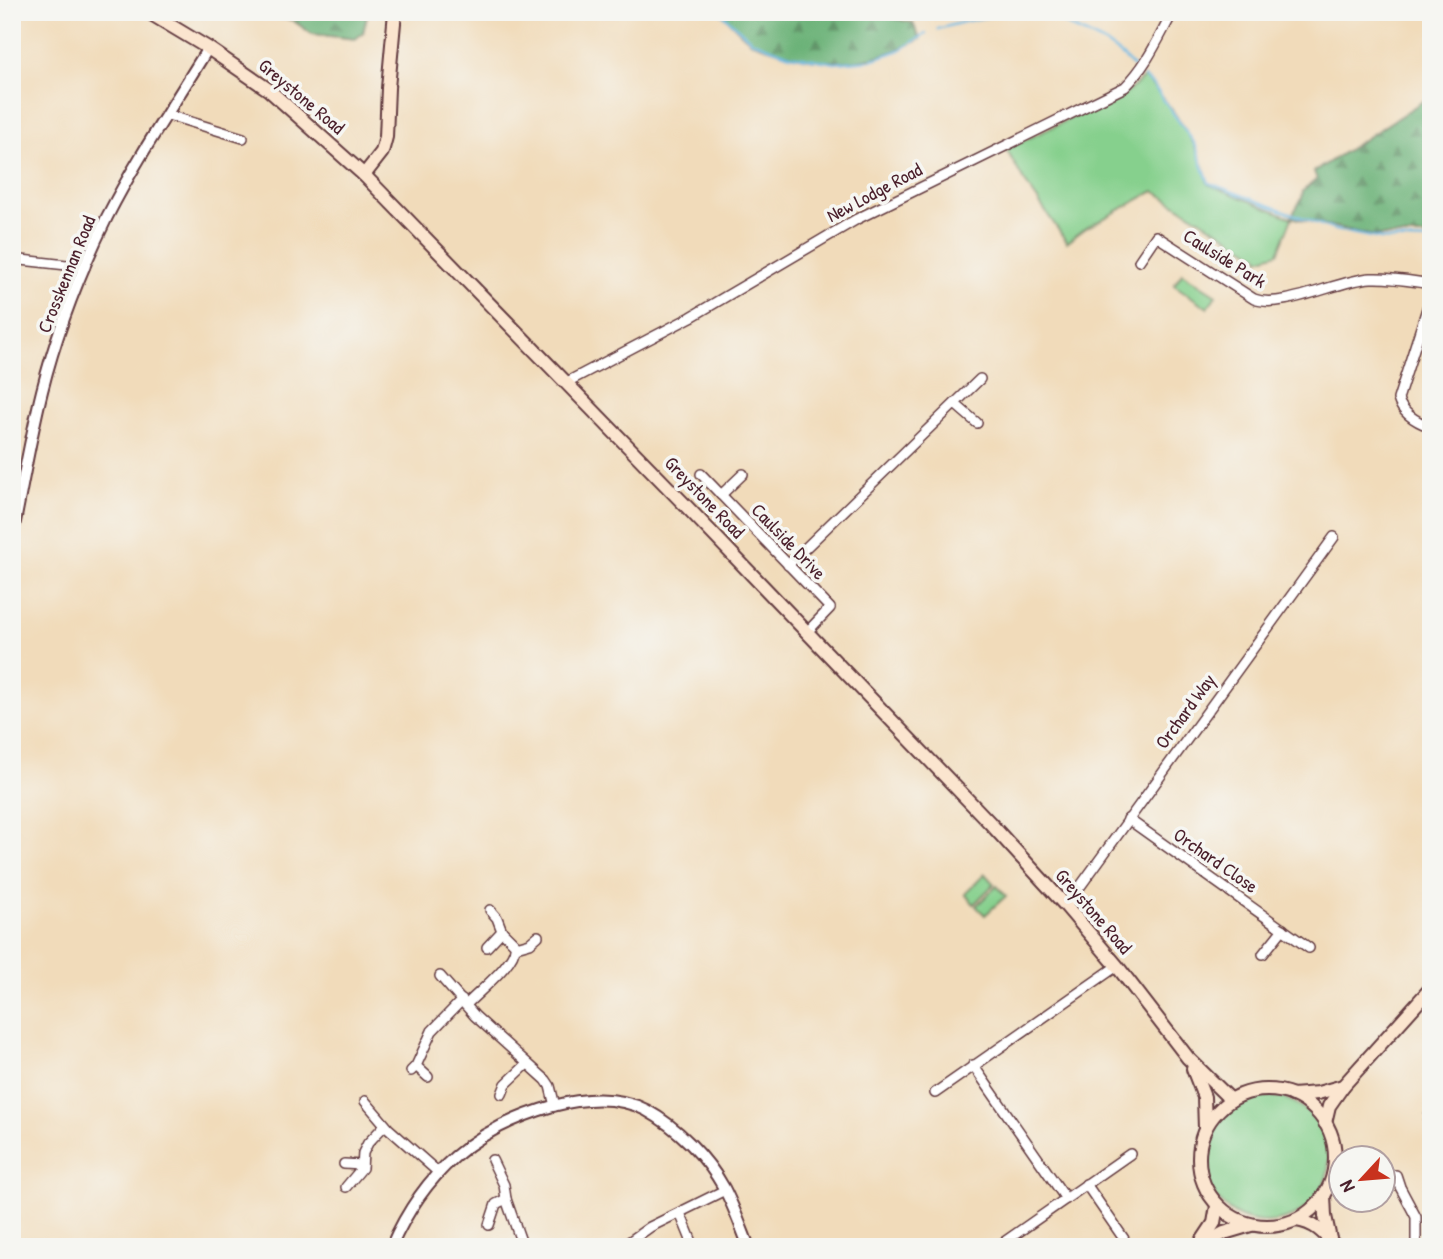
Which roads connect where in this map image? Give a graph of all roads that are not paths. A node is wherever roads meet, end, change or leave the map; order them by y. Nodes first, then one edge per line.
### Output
1 (148, 12) edge
2 (396, 12) edge
3 (1173, 12) edge
4 (208, 48) junction
5 (168, 115) junction
6 (243, 138) dead end
7 (364, 175) junction
8 (12, 259) edge
9 (1139, 261) dead end
10 (85, 267) junction
11 (1431, 284) edge
12 (1431, 296) edge
13 (980, 379) dead end
14 (567, 382) junction
15 (955, 404) junction
16 (977, 423) dead end
17 (1431, 427) edge
18 (701, 474) dead end
19 (743, 474) dead end
20 (721, 495) junction
21 (12, 537) edge
22 (1334, 537) dead end
23 (788, 565) junction
24 (807, 632) junction
25 (1128, 819) junction
26 (1066, 906) junction
27 (490, 910) dead end
28 (1283, 929) junction
29 (502, 931) junction
30 (538, 936) dead end
31 (487, 947) dead end
32 (516, 947) junction
33 (1309, 948) dead end
34 (1263, 954) dead end
35 (1117, 966) junction
36 (440, 976) dead end
37 (1431, 988) edge
38 (464, 1002) junction
39 (1188, 1058) junction
40 (527, 1064) junction
41 (973, 1065) junction
42 (428, 1077) dead end
43 (1343, 1086) junction
44 (935, 1093) dead end
45 (502, 1094) dead end
46 (1292, 1095) junction
47 (1231, 1100) junction
48 (365, 1101) dead end
49 (1431, 1104) edge
50 (555, 1106) junction
51 (1325, 1123) junction
52 (384, 1125) junction
53 (1428, 1126) dead end
54 (1205, 1129) junction
55 (1130, 1154) dead end
56 (492, 1160) dead end
57 (344, 1164) dead end
58 (362, 1165) junction
59 (439, 1173) junction
60 (1398, 1181) edge
61 (1086, 1184) junction
62 (346, 1187) dead end
63 (725, 1190) junction
64 (1324, 1195) junction
65 (506, 1199) junction
66 (1066, 1199) junction
67 (1217, 1206) junction
68 (680, 1213) junction
69 (1296, 1220) junction
70 (489, 1225) dead end
71 (1251, 1225) junction
72 (1124, 1239) dead end
73 (1333, 1244) edge
74 (391, 1247) edge
75 (523, 1247) edge
76 (622, 1247) edge
77 (694, 1247) edge
78 (749, 1247) edge
79 (996, 1247) edge
80 (1198, 1247) edge
81 (1416, 1247) edge

1 - 4 main road, Greystone Road
2 - 7 main road
3 - 14 street, New Lodge Road
4 - 5 street, Crosskennan Road
4 - 7 main road, Greystone Road
5 - 6 street
5 - 10 street, Crosskennan Road
7 - 14 main road, Greystone Road
8 - 10 street
9 - 11 street, Caulside Park
10 - 21 street, Crosskennan Road
12 - 17 street
13 - 15 street
14 - 24 main road, Greystone Road
15 - 16 street
15 - 23 street
18 - 20 street, Caulside Drive
19 - 20 street
20 - 23 street, Caulside Drive
22 - 25 street, Orchard Way
23 - 24 street, Caulside Drive
24 - 26 main road, Greystone Road
25 - 26 street, Orchard Way
25 - 28 street, Orchard Close
26 - 35 main road, Greystone Road
27 - 29 street
28 - 33 street, Orchard Close
28 - 34 street
29 - 31 street
29 - 32 street
30 - 32 street
32 - 38 street
35 - 39 main road, Greystone Road
35 - 41 street
36 - 38 street
37 - 43 main road
38 - 40 street
38 - 42 street
39 - 47 main road, Greystone Road
39 - 54 main road, Greystone Road
40 - 45 street
40 - 50 street
41 - 44 street
41 - 66 street
43 - 46 main road
43 - 51 main road
46 - 47 main road
46 - 51 main road
47 - 54 main road
48 - 52 street
49 - 53 street
50 - 59 street
50 - 63 street
51 - 64 main road
52 - 58 street
52 - 59 street
54 - 67 main road
55 - 61 street
56 - 65 street
57 - 58 street
58 - 62 street
59 - 74 street
60 - 81 street
61 - 66 street
61 - 72 street
63 - 68 street
63 - 78 street
64 - 69 main road
64 - 73 main road
65 - 70 street
65 - 75 street
66 - 79 street
67 - 71 main road
67 - 80 main road
68 - 76 street
68 - 77 street
69 - 71 main road
69 - 73 main road
71 - 80 main road

